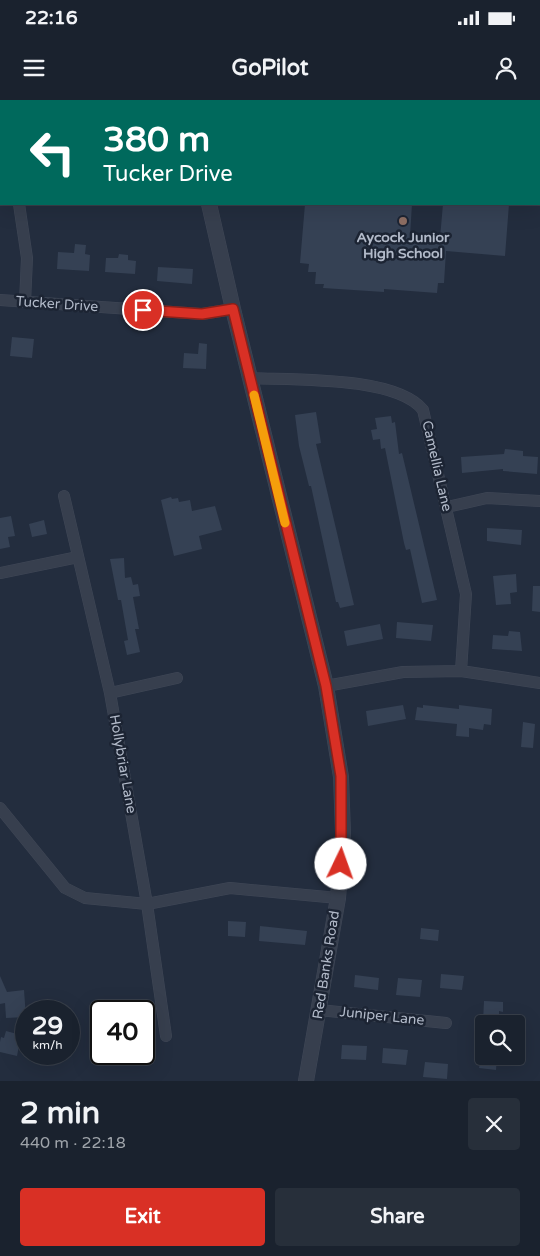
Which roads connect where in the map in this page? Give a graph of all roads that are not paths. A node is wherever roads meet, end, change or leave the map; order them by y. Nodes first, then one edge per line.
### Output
1 (19, 205) edge
2 (209, 205) edge
3 (0, 300) edge
4 (24, 302) junction
5 (233, 309) junction
6 (250, 378) junction
7 (64, 496) dead end
8 (540, 501) edge
9 (447, 507) junction
10 (78, 557) junction
11 (0, 573) edge
12 (461, 671) junction
13 (177, 678) dead end
14 (540, 683) edge
15 (326, 686) junction
16 (110, 693) junction
17 (0, 808) edge
18 (5, 825) edge
19 (338, 898) junction
20 (147, 904) junction
21 (319, 1010) junction
22 (446, 1023) dead end
23 (166, 1036) dead end
24 (306, 1081) edge

1 - 4 street
2 - 5 street, Red Banks Road
3 - 4 street, Tucker Drive
4 - 5 street, Tucker Drive
5 - 6 street, Red Banks Road
6 - 9 street, Camellia Lane
6 - 15 street, Red Banks Road
7 - 10 street, Hollybriar Lane
8 - 9 street
9 - 12 street, Camellia Lane
10 - 11 street
10 - 16 street, Hollybriar Lane
12 - 14 street
12 - 15 street
13 - 16 street
15 - 19 street, Red Banks Road
16 - 20 street, Hollybriar Lane
17 - 18 street
18 - 20 street
19 - 20 street
19 - 21 street, Red Banks Road
20 - 23 street, Hollybriar Lane
21 - 22 street, Juniper Lane
21 - 24 street, Red Banks Road

